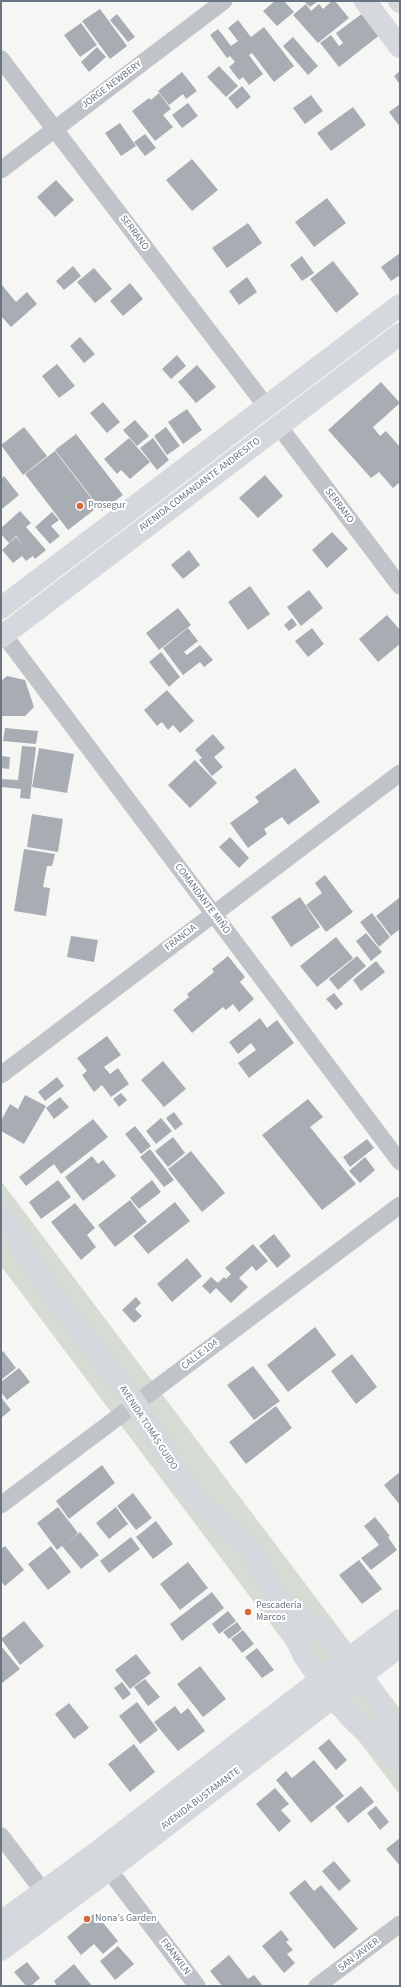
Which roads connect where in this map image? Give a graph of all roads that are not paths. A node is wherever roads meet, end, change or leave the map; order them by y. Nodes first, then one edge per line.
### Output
1 (224, 1) edge
2 (365, 1) edge
3 (400, 47) edge
4 (1, 59) edge
5 (55, 129) junction
6 (1, 170) edge
7 (400, 305) edge
8 (400, 334) edge
9 (266, 406) junction
10 (278, 425) junction
11 (400, 586) edge
12 (2, 606) edge
13 (2, 636) edge
14 (400, 773) edge
15 (213, 914) junction
16 (1, 1075) edge
17 (400, 1162) edge
18 (400, 1205) edge
19 (1, 1212) edge
20 (136, 1404) junction
21 (1, 1505) edge
22 (273, 1597) junction
23 (400, 1620) edge
24 (400, 1646) edge
25 (348, 1658) junction
26 (362, 1675) junction
27 (320, 1680) junction
28 (333, 1698) junction
29 (400, 1750) edge
30 (400, 1762) edge
31 (1, 1836) edge
32 (109, 1870) junction
33 (43, 1891) junction
34 (1, 1922) edge
35 (400, 1924) edge
36 (1, 1950) edge
37 (197, 1986) edge
38 (317, 1986) edge

1 - 5 street, JORGE NEWBERY
2 - 3 main road
4 - 5 street, SERRANO
5 - 6 street, JORGE NEWBERY
5 - 9 street, SERRANO
7 - 9 main road
8 - 10 main road, AVENIDA COMANDANTE ANDRESITO
9 - 12 main road
10 - 11 street, SERRANO
10 - 13 main road, AVENIDA COMANDANTE ANDRESITO
13 - 15 street, COMANDANTE MIÑO
14 - 15 street, FRANCIA
15 - 16 street, FRANCIA
15 - 17 street, COMANDANTE MIÑO
18 - 20 street, CALLE 104
19 - 20 main road, AVENIDA TOMÁS GUIDO
20 - 21 street, CALLE 104
20 - 22 main road, AVENIDA TOMÁS GUIDO
22 - 25 main road
22 - 27 main road, AVENIDA TOMÁS GUIDO
23 - 25 main road, AVENIDA BUSTAMANTE
24 - 26 main road, AVENIDA BUSTAMANTE
25 - 26 main road
25 - 27 main road, AVENIDA BUSTAMANTE
26 - 28 main road, AVENIDA BUSTAMANTE
26 - 29 main road
27 - 28 main road, AVENIDA TOMÁS GUIDO
27 - 33 main road, AVENIDA BUSTAMANTE
28 - 30 main road, AVENIDA TOMÁS GUIDO
28 - 32 main road, AVENIDA BUSTAMANTE
31 - 33 street
32 - 36 main road, AVENIDA BUSTAMANTE
32 - 37 street, FRANKILN
33 - 34 main road, AVENIDA BUSTAMANTE
35 - 38 street, SAN JAVIER

